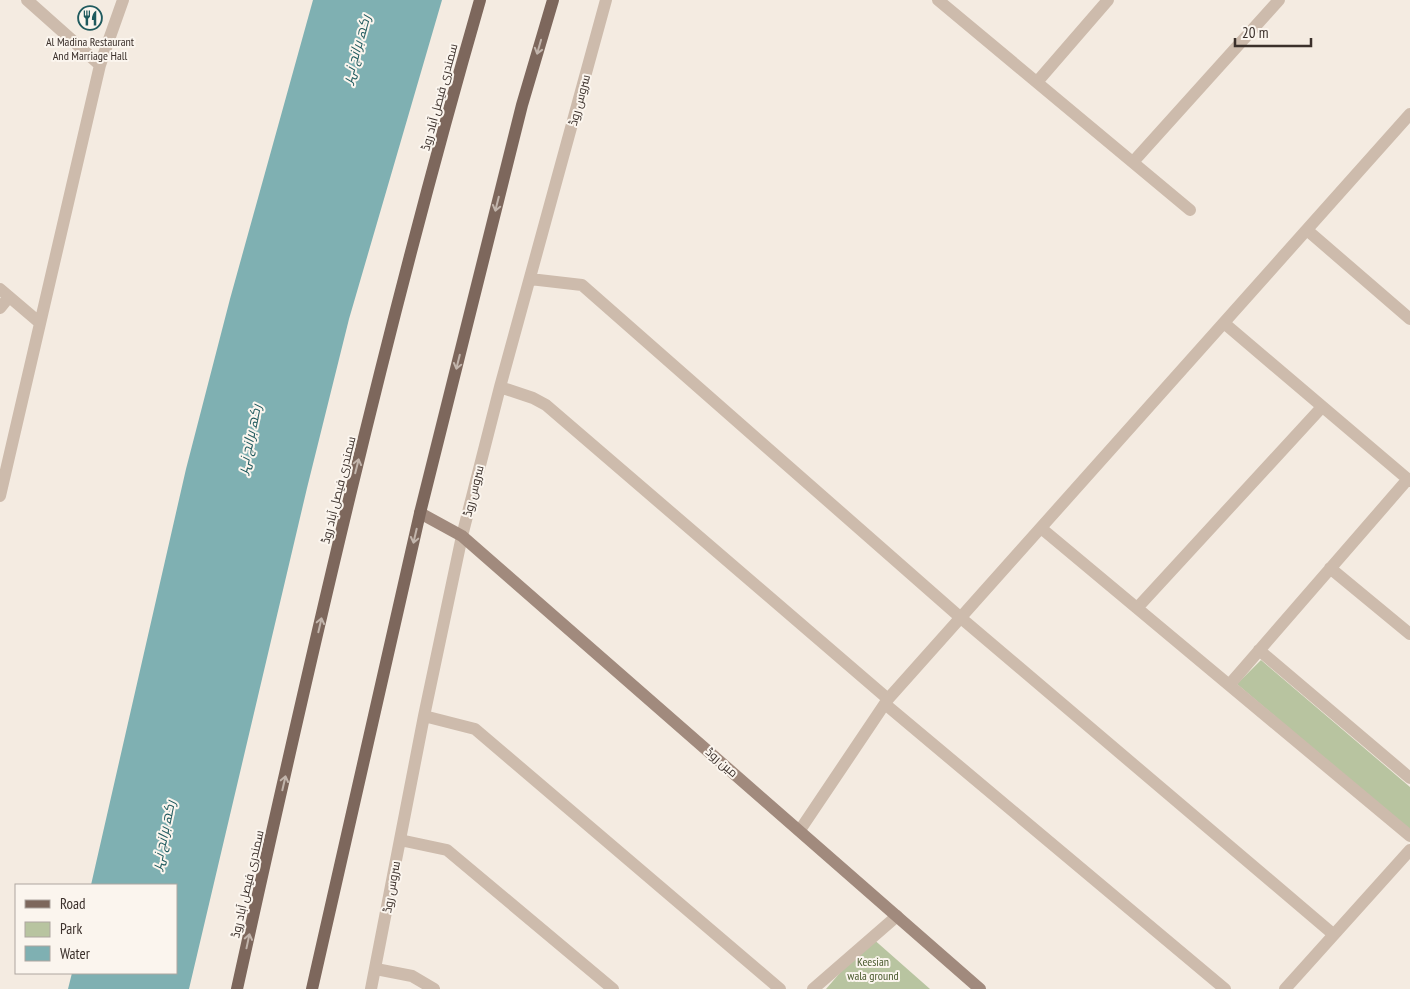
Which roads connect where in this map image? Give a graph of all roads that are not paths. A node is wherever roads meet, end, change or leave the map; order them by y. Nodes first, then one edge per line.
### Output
1 (27, 0) edge
2 (123, 0) edge
3 (480, 0) edge
4 (552, 0) edge
5 (606, 0) edge
6 (938, 0) edge
7 (1108, 0) edge
8 (1279, 0) edge
9 (100, 65) junction
10 (1037, 82) junction
11 (1410, 114) edge
12 (1133, 162) junction
13 (1190, 210) dead end
14 (1307, 230) junction
15 (530, 279) junction
16 (5, 293) edge
17 (0, 308) edge
18 (1410, 318) edge
19 (1224, 323) junction
20 (40, 324) junction
21 (500, 387) junction
22 (1322, 407) junction
23 (1409, 480) edge
24 (0, 496) edge
25 (420, 513) junction
26 (1041, 528) junction
27 (462, 536) junction
28 (1330, 568) junction
29 (1138, 607) junction
30 (961, 618) junction
31 (1410, 634) edge
32 (1260, 650) junction
33 (1230, 684) junction
34 (886, 702) junction
35 (424, 716) junction
36 (1410, 778) edge
37 (800, 830) junction
38 (1410, 836) edge
39 (400, 840) junction
40 (1410, 850) edge
41 (897, 916) junction
42 (1333, 934) junction
43 (376, 969) junction
44 (237, 989) edge
45 (312, 989) edge
46 (371, 989) edge
47 (434, 989) edge
48 (613, 989) edge
49 (780, 989) edge
50 (812, 989) edge
51 (980, 989) edge
52 (1225, 989) edge
53 (1285, 989) edge

1 - 9 street
2 - 9 street
44 -> 3 main road, سمندری فیصل آباد روڈ
4 -> 25 main road
5 - 15 street, سروس روڈ
6 - 10 street
7 - 10 street
8 - 12 street
9 - 20 street
10 - 12 street
11 - 14 street
12 - 13 street
14 - 18 street
14 - 19 street
15 - 21 street, سروس روڈ
15 - 30 street
16 - 17 street
16 - 20 street
19 - 22 street
19 - 26 street
20 - 24 street
21 - 27 street, سروس روڈ
21 - 34 street
22 - 23 street
22 - 29 street
23 - 28 street
25 - 27 street, مین روڈ
25 -> 45 main road
26 - 29 street
26 - 30 street
27 - 35 street, سروس روڈ
27 - 37 street, مین روڈ
28 - 31 street
28 - 32 street
29 - 33 street
30 - 34 street
30 - 42 street
32 - 33 street
32 - 36 street
33 - 38 street
34 - 37 street
34 - 52 street
35 - 39 street, سروس روڈ
35 - 49 street
37 - 41 street, مین روڈ
39 - 43 street, سروس روڈ
39 - 48 street
40 - 42 street
41 - 50 street
41 - 51 street, مین روڈ
42 - 53 street
43 - 46 street, سروس روڈ
43 - 47 street

